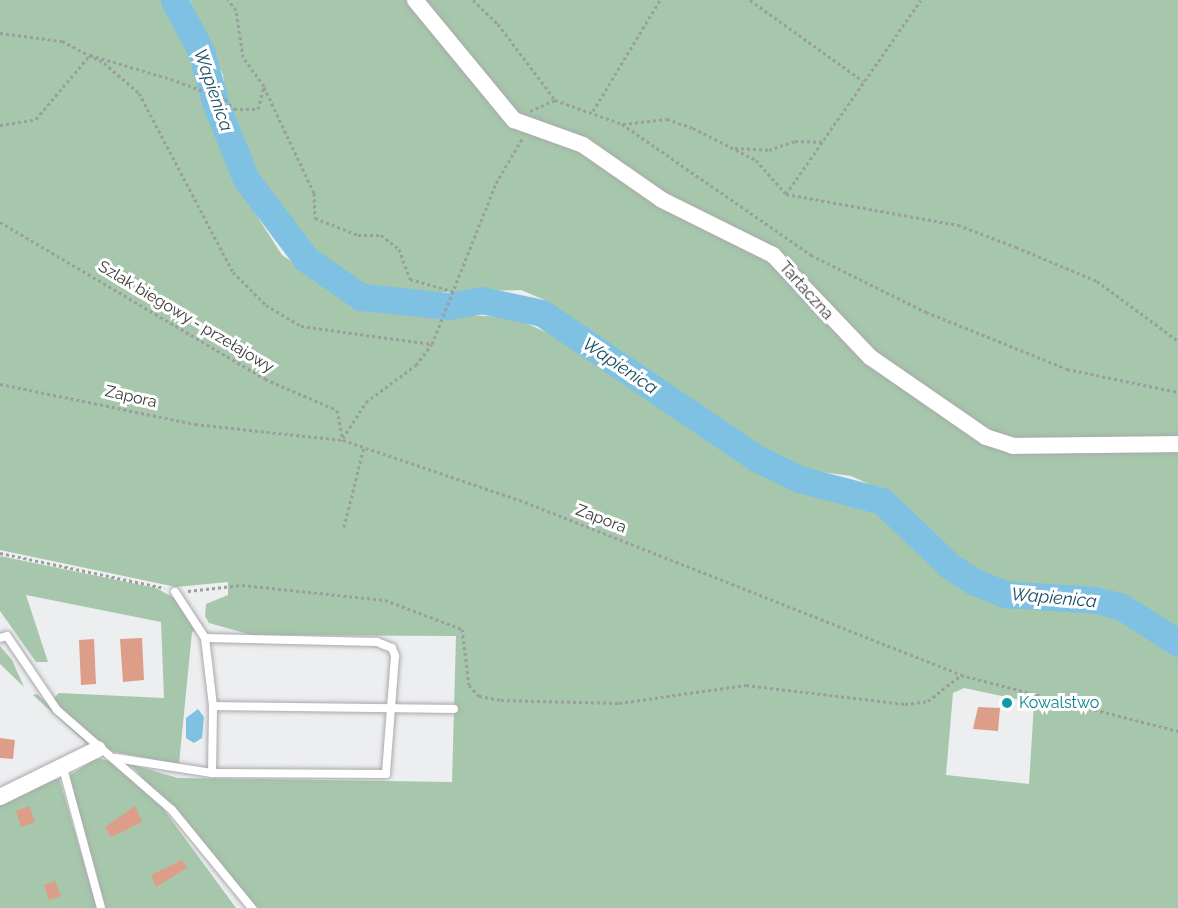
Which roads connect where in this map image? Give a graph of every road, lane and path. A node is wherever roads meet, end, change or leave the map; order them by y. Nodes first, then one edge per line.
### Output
1 (228, 0) edge
2 (415, 0) edge
3 (473, 0) edge
4 (660, 0) edge
5 (750, 0) edge
6 (921, 0) edge
7 (0, 33) edge
8 (90, 56) junction
9 (863, 81) junction
10 (264, 86) junction
11 (555, 100) junction
12 (593, 111) junction
13 (622, 124) junction
14 (0, 125) edge
15 (527, 128) junction
16 (826, 142) junction
17 (733, 148) junction
18 (786, 194) junction
19 (0, 222) edge
20 (456, 292) junction
21 (1178, 340) edge
22 (432, 344) junction
23 (0, 384) edge
24 (1178, 392) edge
25 (343, 440) junction
26 (1178, 444) edge
27 (364, 447) junction
28 (344, 527) dead end
29 (0, 553) edge
30 (175, 592) junction
31 (0, 638) edge
32 (205, 638) junction
33 (961, 675) junction
34 (213, 706) junction
35 (454, 709) dead end
36 (395, 711) junction
37 (1178, 731) edge
38 (106, 754) junction
39 (63, 768) junction
40 (212, 773) junction
41 (0, 797) edge
42 (101, 908) edge
43 (252, 908) edge

1 - 10 path
2 - 15 street, Tartaczna
3 - 11 path
4 - 12 path
5 - 9 path
6 - 9 path
7 - 8 path
8 - 10 path
8 - 14 path
8 - 22 path
9 - 16 path
10 - 20 path
11 - 12 path
11 - 15 path
12 - 13 path
13 - 17 path
13 - 24 path
15 - 20 path
15 - 26 street, Tartaczna
16 - 17 path
16 - 18 path
17 - 18 path
18 - 21 path
19 - 25 path, Szlak biegowy - przełajowy
20 - 22 path
22 - 25 path
23 - 25 path, Zapora
25 - 27 path, Zapora
27 - 28 path
27 - 33 path, Zapora
29 - 30 path
30 - 32 lane
30 - 33 path
31 - 38 lane
32 - 34 lane
32 - 36 lane
33 - 37 path, Zapora
34 - 36 lane
34 - 40 lane
35 - 36 lane
36 - 40 lane
38 - 39 street
38 - 40 lane
38 - 43 lane
39 - 41 street
39 - 42 lane

